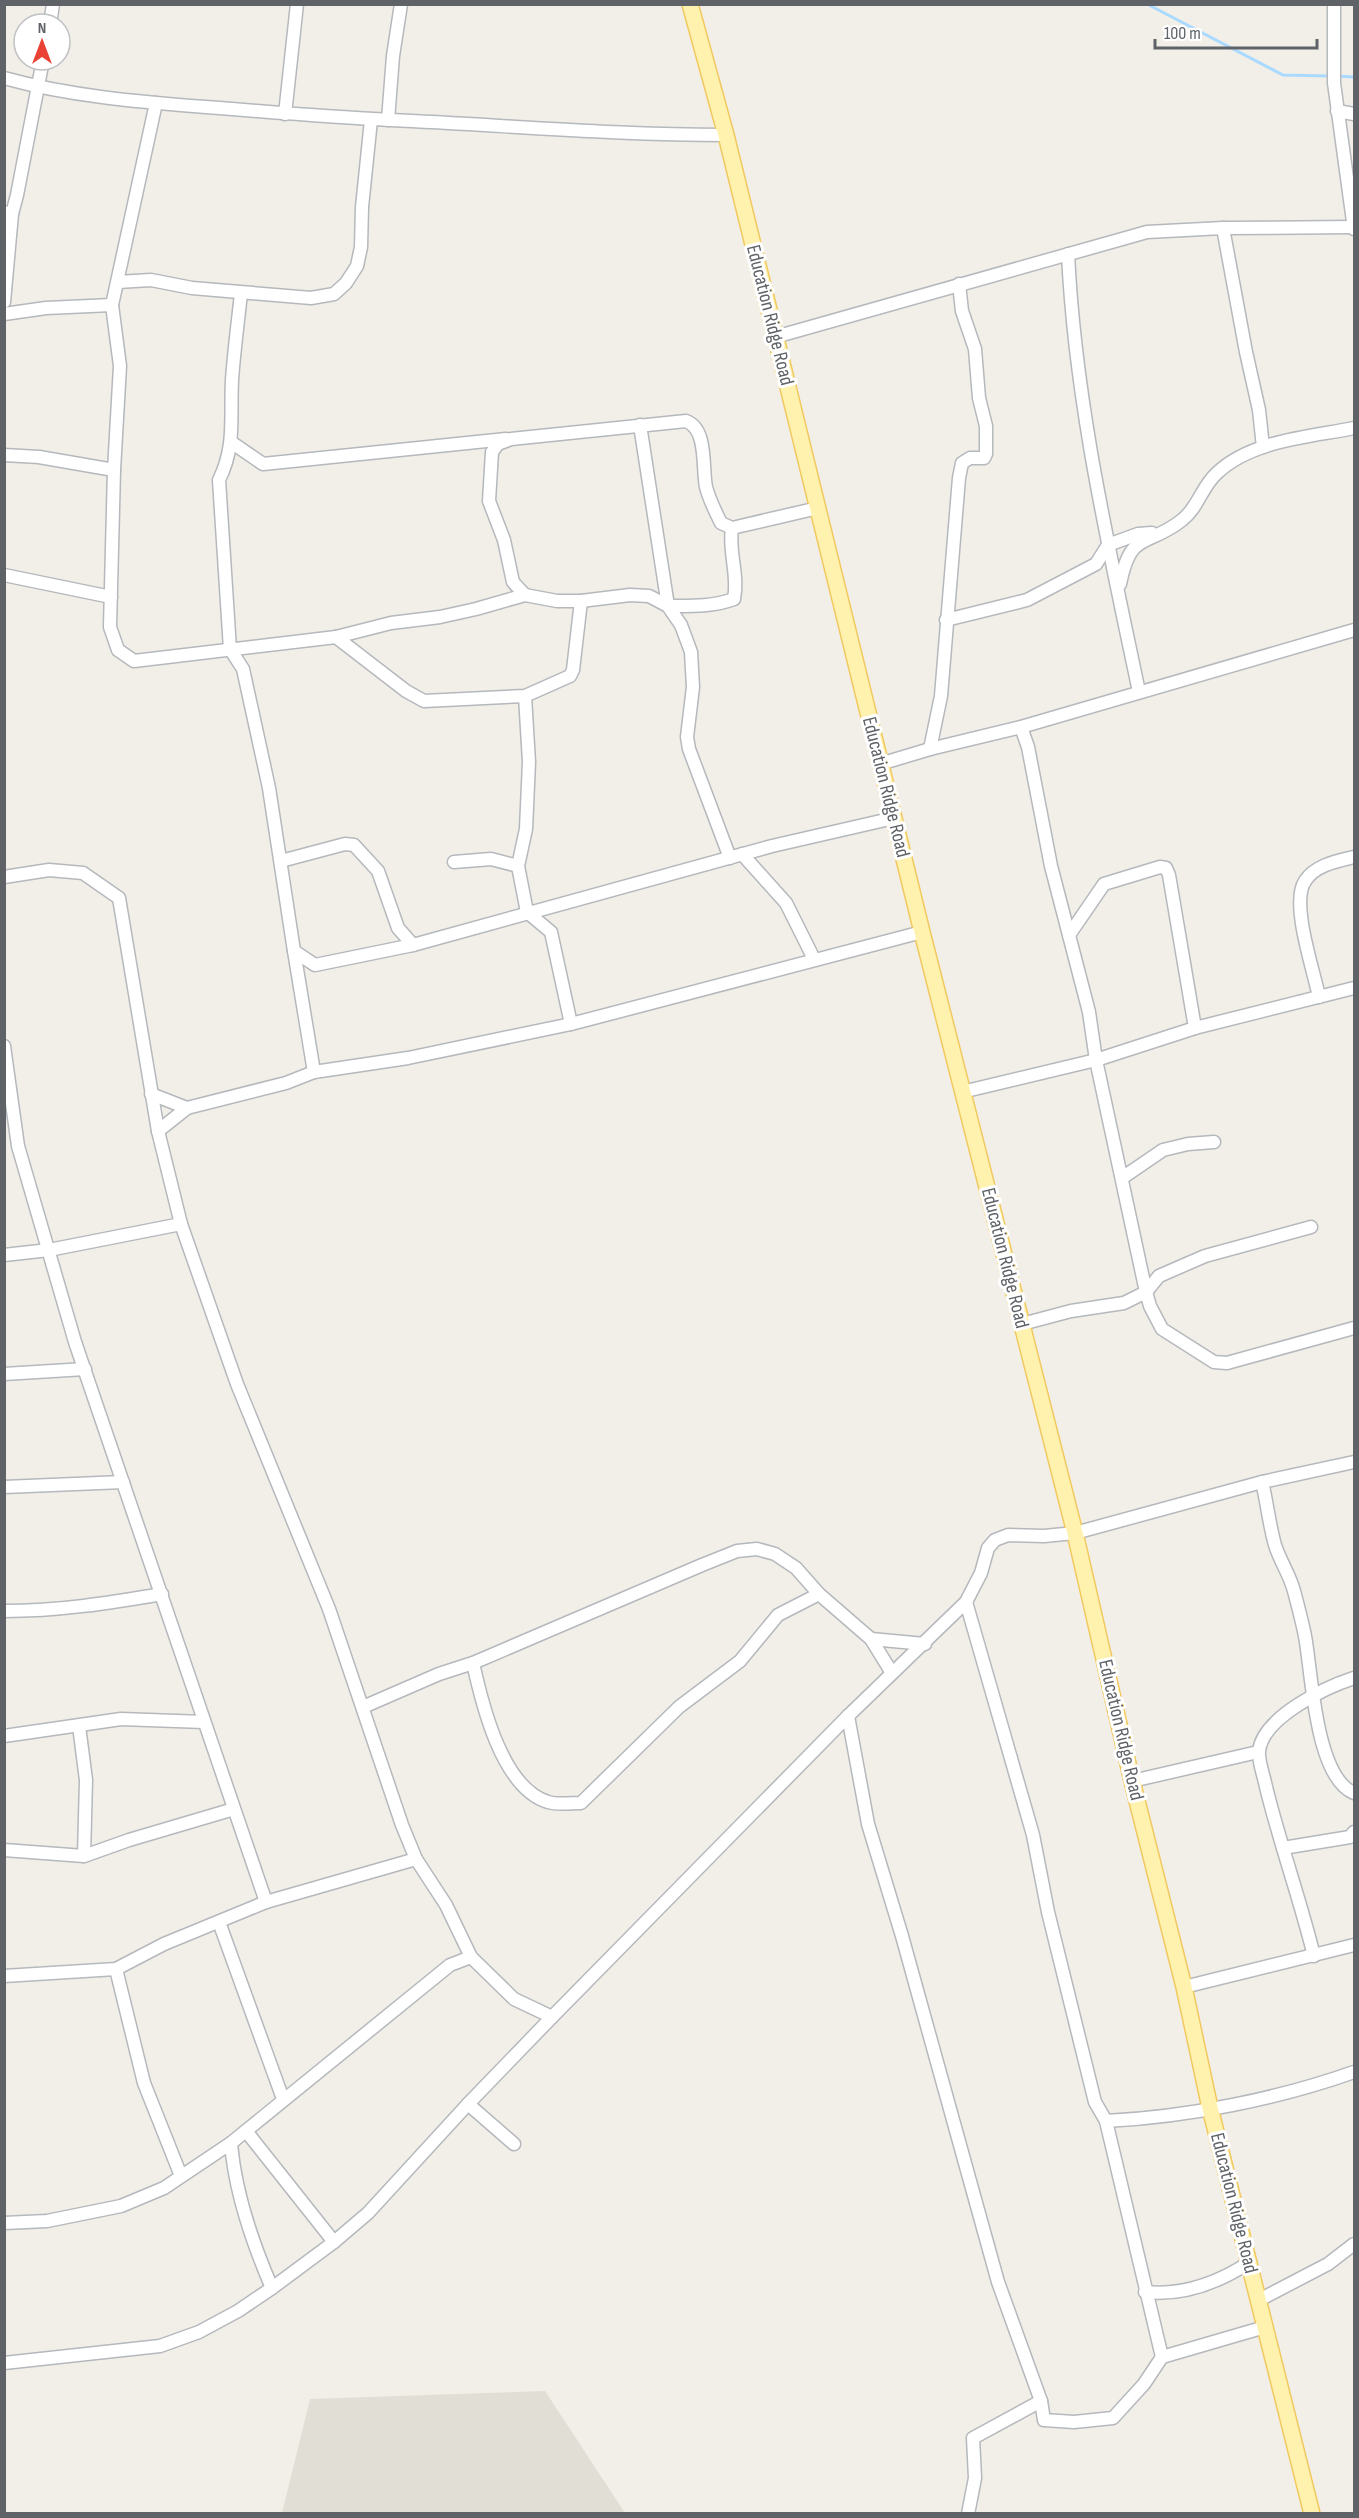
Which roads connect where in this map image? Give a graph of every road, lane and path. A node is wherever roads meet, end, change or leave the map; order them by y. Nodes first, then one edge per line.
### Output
1 (297, 4) edge
2 (400, 4) edge
3 (690, 4) edge
4 (1334, 4) edge
5 (41, 72) edge
6 (4, 78) edge
7 (38, 87) junction
8 (156, 103) junction
9 (1337, 111) junction
10 (285, 114) junction
11 (1354, 114) edge
12 (371, 120) junction
13 (388, 120) junction
14 (726, 135) junction
15 (8, 213) edge
16 (1223, 228) junction
17 (1354, 228) edge
18 (1068, 254) junction
19 (118, 282) junction
20 (959, 284) junction
21 (241, 293) junction
22 (4, 302) edge
23 (112, 305) junction
24 (4, 314) edge
25 (776, 337) junction
26 (639, 425) junction
27 (1354, 428) edge
28 (511, 439) junction
29 (231, 442) junction
30 (1263, 447) junction
31 (4, 455) edge
32 (114, 470) junction
33 (818, 508) junction
34 (732, 528) junction
35 (1157, 533) junction
36 (1108, 545) junction
37 (4, 575) edge
38 (1118, 591) junction
39 (525, 595) junction
40 (111, 597) junction
41 (581, 601) junction
42 (668, 606) junction
43 (946, 620) junction
44 (1354, 630) edge
45 (336, 637) junction
46 (230, 649) junction
47 (1139, 692) junction
48 (525, 696) junction
49 (1021, 728) junction
50 (930, 749) junction
51 (880, 764) junction
52 (894, 818) junction
53 (736, 856) junction
54 (1354, 857) edge
55 (281, 861) junction
56 (454, 862) dead end
57 (518, 866) junction
58 (4, 877) edge
59 (527, 912) junction
60 (922, 932) junction
61 (1069, 935) junction
62 (413, 945) junction
63 (294, 951) junction
64 (814, 959) junction
65 (1354, 988) edge
66 (1319, 997) junction
67 (571, 1024) junction
68 (1196, 1028) junction
69 (4, 1046) edge
70 (1096, 1060) junction
71 (314, 1072) junction
72 (962, 1092) junction
73 (151, 1094) junction
74 (187, 1108) junction
75 (159, 1131) junction
76 (1214, 1142) dead end
77 (4, 1146) edge
78 (18, 1146) junction
79 (1122, 1178) junction
80 (181, 1224) junction
81 (1311, 1227) dead end
82 (49, 1250) junction
83 (4, 1256) edge
84 (1146, 1292) junction
85 (1022, 1324) junction
86 (1354, 1328) edge
87 (85, 1369) junction
88 (4, 1374) edge
89 (1354, 1462) edge
90 (123, 1482) junction
91 (1263, 1482) junction
92 (4, 1487) edge
93 (1075, 1533) junction
94 (162, 1594) junction
95 (819, 1594) junction
96 (966, 1602) junction
97 (4, 1611) edge
98 (871, 1639) junction
99 (925, 1644) junction
100 (473, 1663) junction
101 (892, 1673) junction
102 (1354, 1678) edge
103 (1312, 1698) junction
104 (363, 1707) junction
105 (848, 1716) junction
106 (204, 1722) junction
107 (79, 1726) junction
108 (4, 1736) edge
109 (1258, 1752) junction
110 (1132, 1781) junction
111 (1354, 1793) edge
112 (234, 1809) junction
113 (1354, 1832) edge
114 (1283, 1848) junction
115 (4, 1850) edge
116 (84, 1856) junction
117 (416, 1859) junction
118 (266, 1902) junction
119 (219, 1922) junction
120 (1354, 1945) edge
121 (1314, 1956) junction
122 (471, 1957) junction
123 (116, 1970) junction
124 (5, 1977) edge
125 (1184, 1987) junction
126 (552, 2017) junction
127 (1354, 2072) edge
128 (283, 2099) junction
129 (468, 2104) junction
130 (1210, 2108) junction
131 (1106, 2121) junction
132 (246, 2131) junction
133 (231, 2143) junction
134 (514, 2144) dead end
135 (181, 2176) junction
136 (4, 2223) edge
137 (334, 2242) junction
138 (1354, 2244) edge
139 (1250, 2262) junction
140 (272, 2288) junction
141 (1145, 2292) junction
142 (1259, 2300) junction
143 (1265, 2327) junction
144 (1162, 2357) junction
145 (4, 2364) edge
146 (1041, 2401) junction
147 (968, 2514) edge
148 (1312, 2514) edge

1 - 10 street
2 - 13 street
3 - 14 main road, Education Ridge Road
4 - 9 street
5 - 7 street
6 - 7 street
7 - 8 street
7 - 15 street
8 - 10 street
8 - 19 street
9 - 11 street
9 - 17 street
10 - 12 street
12 - 13 street
12 - 21 street
13 - 14 street
14 - 25 main road, Education Ridge Road
15 - 22 street
16 - 17 street
16 - 18 street
16 - 30 street
18 - 20 street
18 - 36 street
19 - 21 street
19 - 23 street
20 - 25 street
20 - 43 street
21 - 29 street
23 - 24 street
23 - 32 street
25 - 33 main road, Education Ridge Road
26 - 28 street
26 - 34 street
26 - 42 street
27 - 30 street
28 - 29 street
28 - 39 street
29 - 46 street
30 - 35 street
31 - 32 street
32 - 40 street
33 - 34 street
33 - 51 main road, Education Ridge Road
34 - 42 street
35 - 36 street
35 - 38 street
36 - 38 street
36 - 43 street
37 - 40 street
38 - 47 street
39 - 41 street
39 - 45 street
40 - 46 street
41 - 42 street
41 - 48 street
42 - 53 street
43 - 50 street
44 - 47 street
45 - 46 street
45 - 48 street
46 - 55 street
47 - 49 street
48 - 57 street
49 - 50 street
49 - 61 street
50 - 51 street
51 - 52 main road, Education Ridge Road
52 - 53 street
52 - 60 main road, Education Ridge Road
53 - 59 street
53 - 64 street
54 - 66 street
55 - 62 street
55 - 63 street
56 - 57 street
57 - 59 street
58 - 73 street
59 - 62 street
59 - 67 street
60 - 64 street
60 - 72 main road, Education Ridge Road
61 - 68 street
61 - 70 street
62 - 63 street
63 - 71 street
64 - 67 street
65 - 66 street
66 - 68 street
67 - 71 street
68 - 70 street
69 - 78 street
70 - 72 street
70 - 79 street
71 - 74 street
72 - 85 main road, Education Ridge Road
73 - 74 street
73 - 75 street
74 - 75 street
75 - 80 street
76 - 79 street
77 - 78 street
78 - 82 street
79 - 84 street
80 - 82 street
80 - 104 street
81 - 84 street
82 - 83 street
82 - 87 street
84 - 85 street
84 - 86 street
85 - 93 main road, Education Ridge Road
87 - 88 street
87 - 90 street
89 - 91 street
90 - 92 street
90 - 94 street
91 - 93 street
91 - 103 street
93 - 96 street
93 - 110 main road, Education Ridge Road
94 - 97 street
94 - 106 street
95 - 98 street
95 - 100 street
95 - 100 street
96 - 99 street
96 - 131 street
98 - 99 street
98 - 101 street
99 - 101 street
100 - 104 street
101 - 105 street
102 - 103 street
103 - 109 street
103 - 111 street
104 - 117 street
105 - 126 street
105 - 146 street
106 - 107 street
106 - 112 street
107 - 108 street
107 - 116 street
109 - 110 street
109 - 114 street
110 - 125 main road, Education Ridge Road
112 - 116 street
112 - 118 street
113 - 114 street
114 - 121 street
115 - 116 street
117 - 118 street
117 - 122 street
118 - 119 street
119 - 123 street
119 - 128 street
120 - 121 street
121 - 125 street
122 - 126 street
122 - 128 street
123 - 124 street
123 - 135 street
125 - 130 main road, Education Ridge Road
126 - 129 street
127 - 130 street
128 - 132 street
129 - 134 street
129 - 137 street
130 - 131 street
130 - 139 main road, Education Ridge Road
131 - 141 street
132 - 133 street
132 - 137 street
133 - 135 street
133 - 140 street
135 - 136 street
137 - 140 street
138 - 142 street
139 - 141 street
139 - 142 main road, Education Ridge Road
140 - 145 street
141 - 144 street
142 - 143 main road, Education Ridge Road
143 - 144 street
143 - 148 main road, Education Ridge Road
144 - 146 street
146 - 147 street

